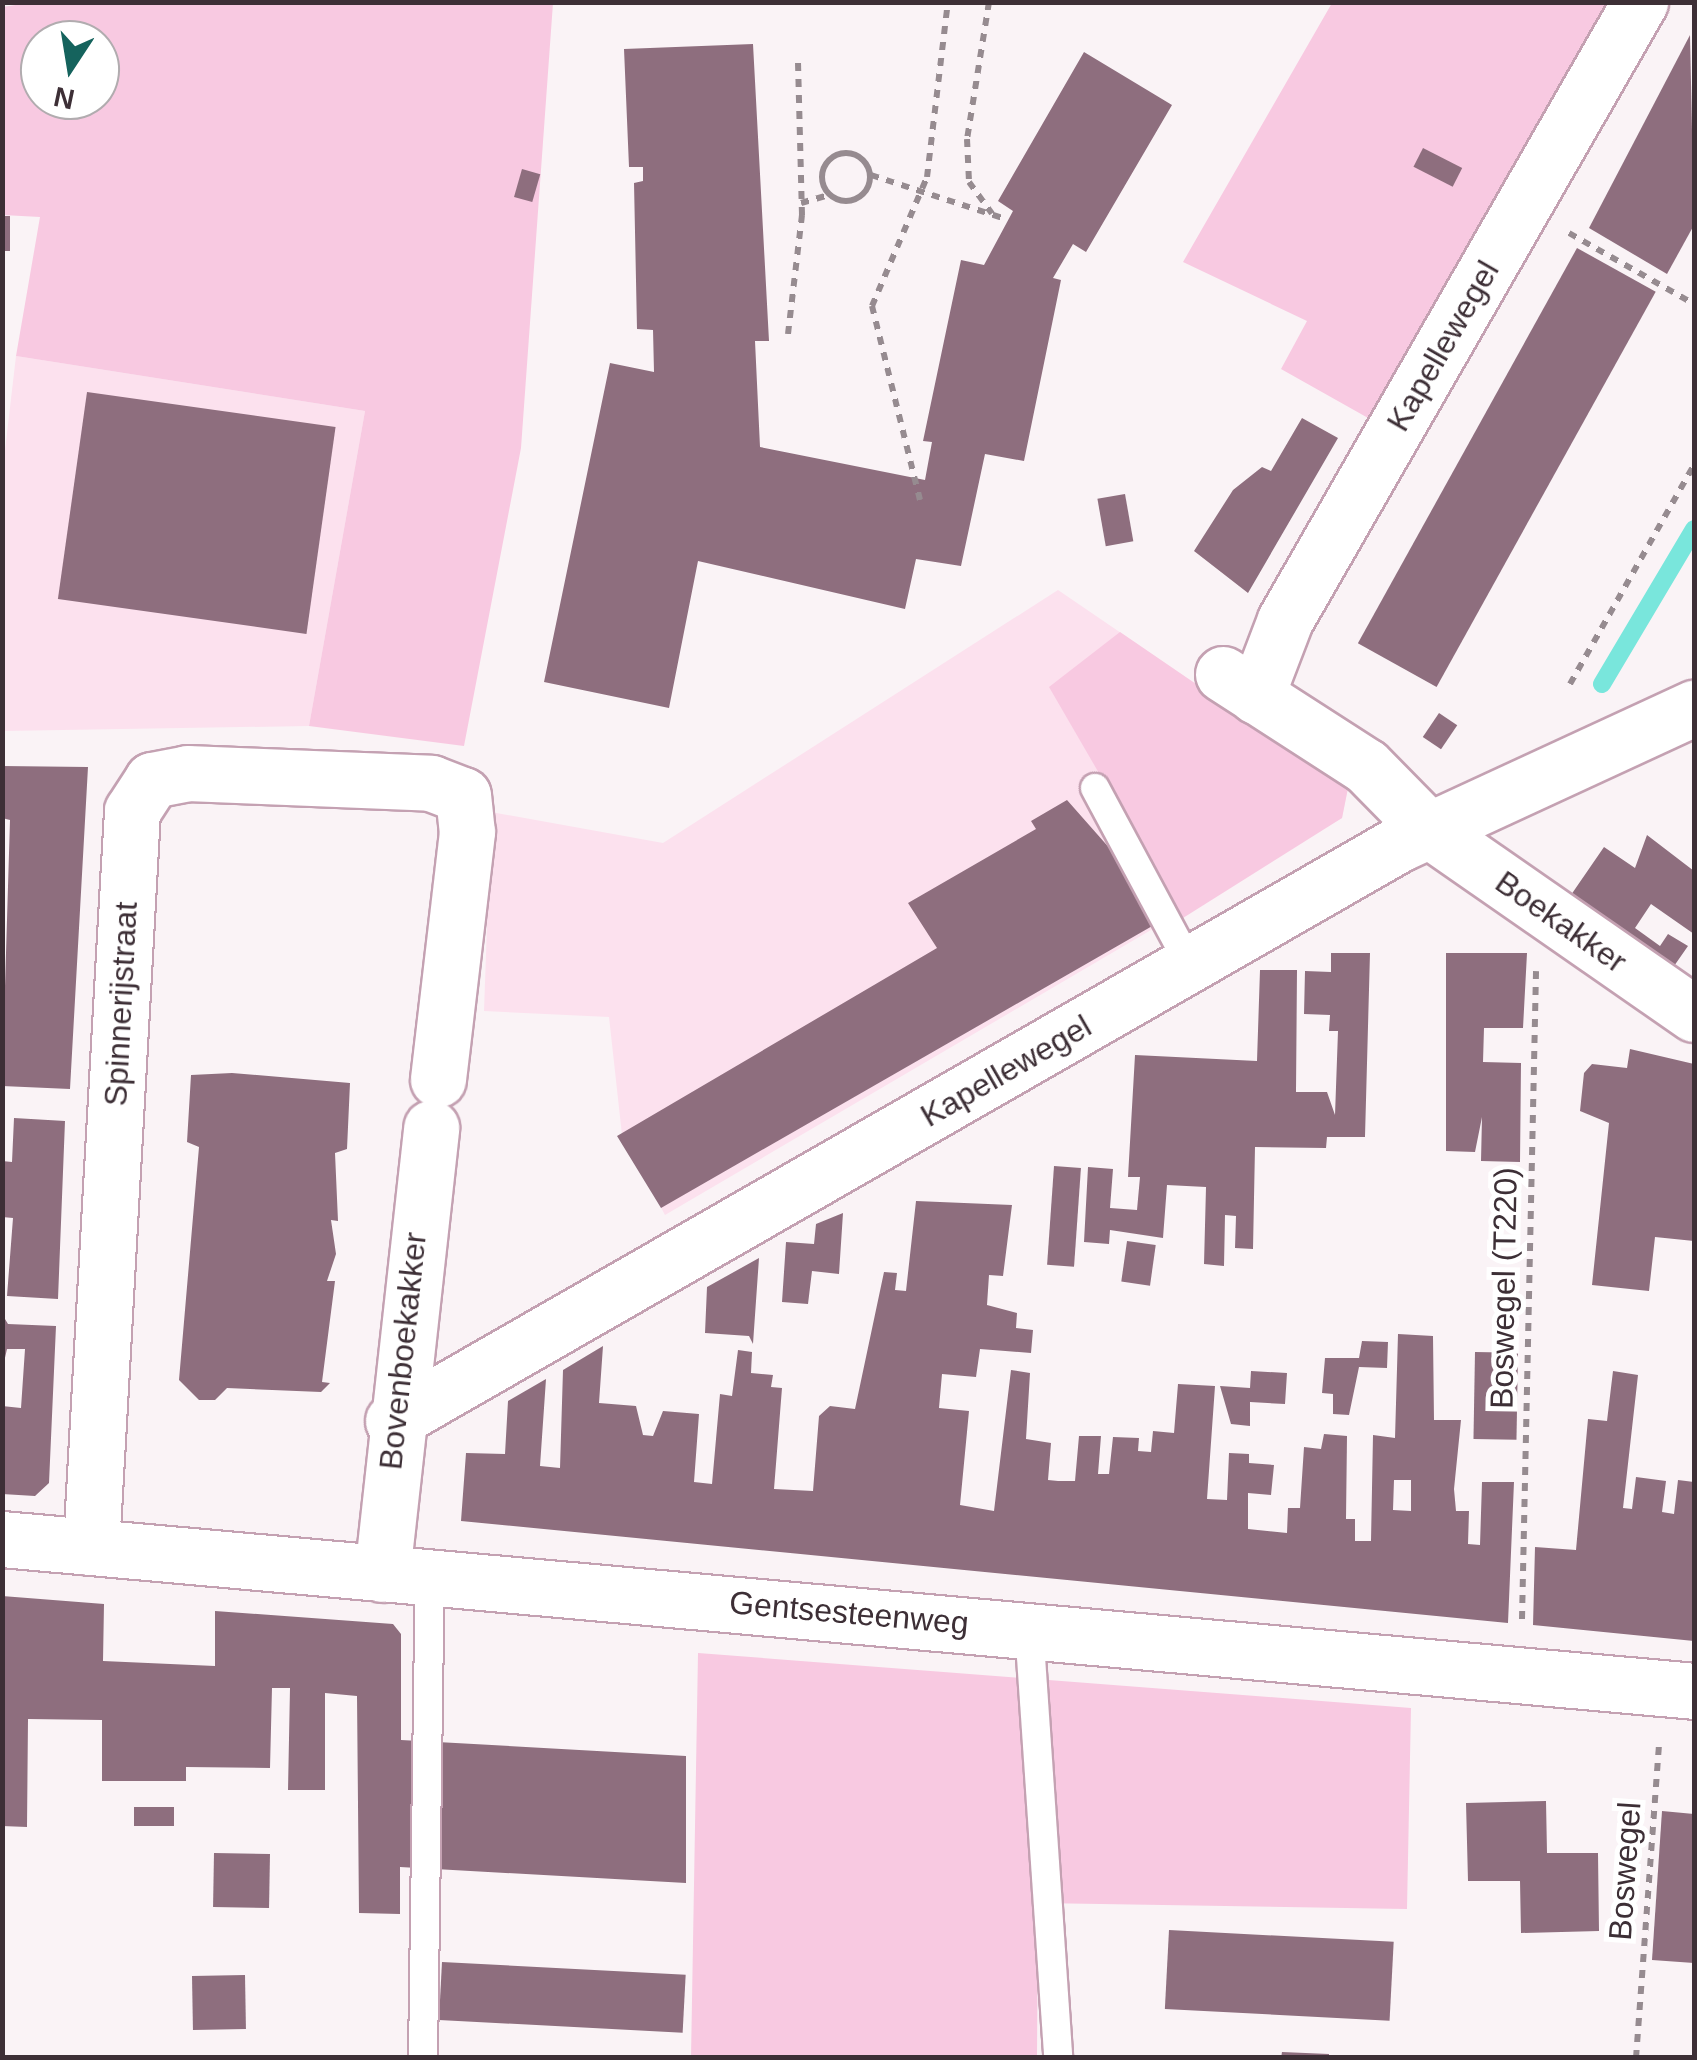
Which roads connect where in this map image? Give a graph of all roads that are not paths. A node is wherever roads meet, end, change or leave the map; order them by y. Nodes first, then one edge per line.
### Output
1 (1640, 2) edge
2 (1694, 708) edge
3 (1095, 788) dead end
4 (463, 795) joint
5 (1428, 830) junction
6 (1190, 965) junction
7 (1694, 1014) edge
8 (393, 1421) junction
9 (2, 1539) edge
10 (91, 1547) junction
11 (406, 1576) junction
12 (1030, 1628) junction
13 (1679, 1690) edge
14 (423, 2058) edge
15 (1058, 2058) edge

1 - 5 street, Kapellewegel
2 - 5 street
3 - 6 lane
4 - 8 street, Bovenboekakker
4 - 10 street, Spinnerijstraat
5 - 6 street, Kapellewegel
5 - 7 street, Boekakker
6 - 8 street, Kapellewegel
8 - 11 street, Bovenboekakker
9 - 10 street, Gentsesteenweg
10 - 11 street, Gentsesteenweg
11 - 12 street, Gentsesteenweg
11 - 14 lane
12 - 13 street, Gentsesteenweg
12 - 15 lane

